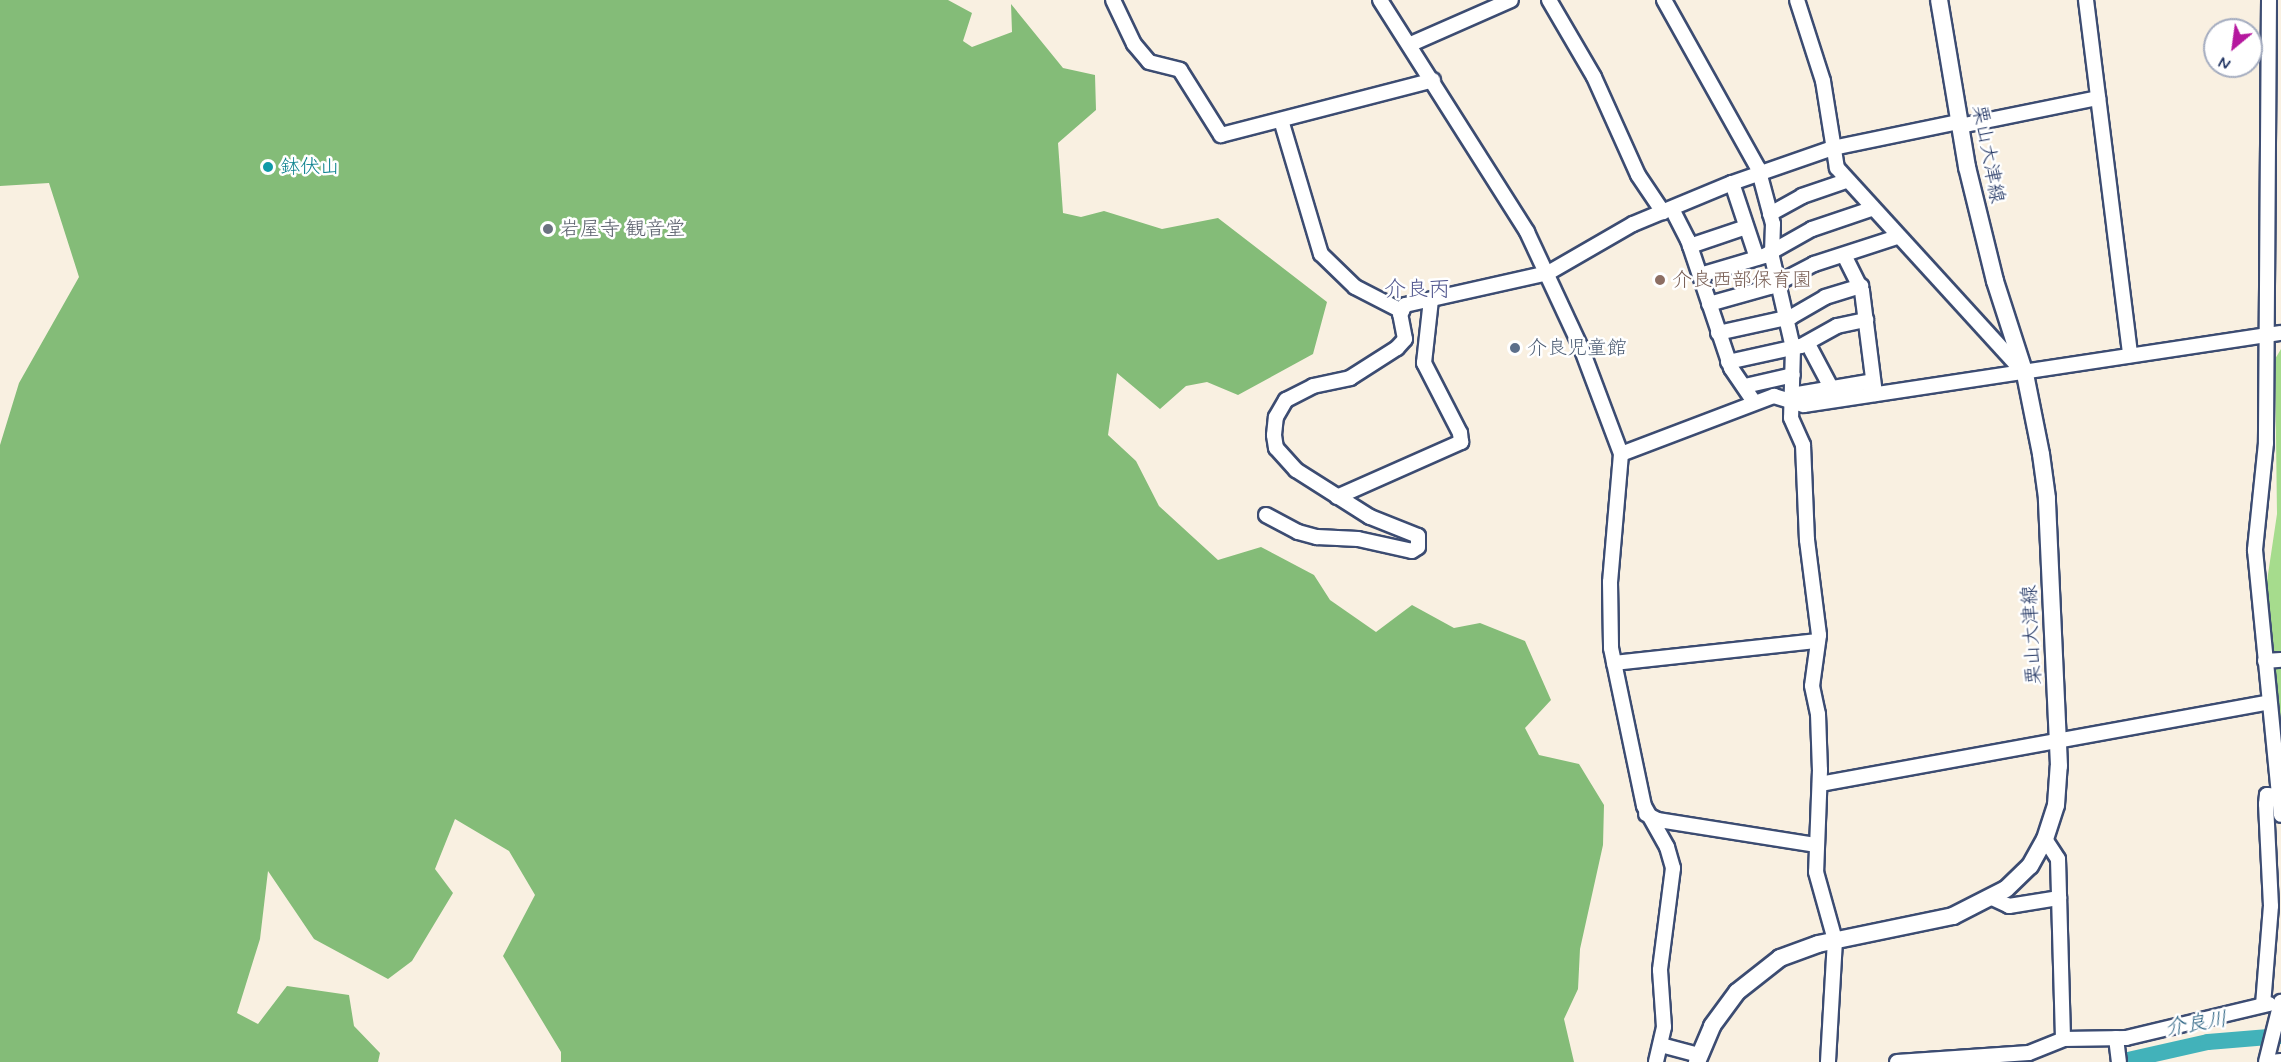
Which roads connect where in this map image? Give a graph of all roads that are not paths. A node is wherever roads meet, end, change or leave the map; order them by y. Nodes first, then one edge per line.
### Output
1 (1113, 0) edge
2 (1380, 0) edge
3 (1511, 0) edge
4 (1549, 0) edge
5 (1664, 0) edge
6 (1797, 0) edge
7 (1939, 0) edge
8 (2086, 0) edge
9 (2269, 0) edge
10 (1411, 44) junction
11 (1433, 80) junction
12 (2098, 98) junction
13 (1281, 120) junction
14 (1960, 124) junction
15 (1833, 148) junction
16 (1758, 174) junction
17 (1846, 181) junction
18 (1732, 183) junction
19 (1871, 209) junction
20 (1667, 210) junction
21 (1770, 214) junction
22 (1746, 227) junction
23 (1897, 237) junction
24 (1690, 246) junction
25 (1772, 252) junction
26 (1844, 255) junction
27 (1757, 258) junction
28 (1548, 273) junction
29 (1700, 275) junction
30 (1777, 284) junction
31 (1860, 286) junction
32 (1431, 300) junction
33 (1709, 304) junction
34 (1402, 310) junction
35 (1785, 318) junction
36 (1866, 320) junction
37 (1718, 333) junction
38 (2281, 333) edge
39 (2266, 335) junction
40 (1808, 344) junction
41 (1793, 348) junction
42 (2130, 355) junction
43 (1728, 362) junction
44 (2025, 374) junction
45 (1793, 375) junction
46 (1745, 386) junction
47 (1874, 387) junction
48 (1835, 394) junction
49 (1792, 399) junction
50 (1754, 402) junction
51 (1621, 454) junction
52 (1337, 497) junction
53 (1266, 515) dead end
54 (1818, 641) junction
55 (2281, 660) edge
56 (2265, 661) junction
57 (1614, 663) junction
58 (2269, 702) junction
59 (2058, 741) junction
60 (1820, 784) junction
61 (2279, 796) junction
62 (1646, 814) junction
63 (2281, 815) edge
64 (2045, 839) junction
65 (1816, 845) junction
66 (1992, 898) junction
67 (2059, 898) junction
68 (1834, 940) junction
69 (2271, 1004) edge
70 (2063, 1039) junction
71 (2116, 1041) junction
72 (1661, 1045) junction
73 (1698, 1058) edge
74 (2271, 1061) edge
75 (1656, 1062) edge
76 (1828, 1062) edge
77 (1897, 1062) edge
78 (2119, 1062) edge

1 - 13 street
2 - 10 street
3 - 10 street
4 - 20 street
5 - 16 street
6 - 15 street
7 - 14 main road, 栗山大津線
8 - 12 street
9 - 39 street
10 - 11 street
11 - 13 street
11 - 28 street
12 - 14 street
12 - 42 street
13 - 34 street
14 - 15 street
14 - 44 main road, 栗山大津線
15 - 16 street
15 - 17 street
16 - 18 street
16 - 21 street
17 - 19 street
17 - 21 street
18 - 20 street
18 - 22 street
19 - 23 street
19 - 25 street
20 - 24 street
20 - 28 street
21 - 25 street
22 - 24 street
22 - 27 street
23 - 26 street
23 - 44 street
24 - 29 street
25 - 27 street
25 - 30 street
26 - 30 street
26 - 31 street
27 - 29 street
28 - 32 street
28 - 51 street
29 - 33 street
30 - 33 street
30 - 35 street
31 - 35 street
31 - 36 street
32 - 34 street
32 - 52 street
33 - 37 street
34 - 52 street
35 - 37 street
35 - 41 street
36 - 40 street
36 - 47 street
37 - 43 street
38 - 39 street
39 - 42 street
39 - 56 street
40 - 41 street
40 - 48 street
41 - 43 street
41 - 45 street
42 - 44 street
43 - 46 street
44 - 47 street
44 - 59 main road, 栗山大津線
45 - 46 street
45 - 49 street
46 - 50 street
47 - 48 street
48 - 49 street
49 - 50 street
49 - 54 street
50 - 51 street
51 - 57 street
52 - 53 street
54 - 57 street
54 - 60 street
55 - 56 street
56 - 58 street
57 - 62 street
58 - 59 street
58 - 61 street
59 - 60 street
59 - 64 main road, 栗山大津線
60 - 65 street
61 - 63 street
61 - 69 street
62 - 65 street
62 - 72 street
64 - 66 main road, 栗山大津線
64 - 67 street
65 - 68 street
66 - 67 street
66 - 68 main road, 栗山大津線
67 - 70 street
68 - 73 main road, 栗山大津線
68 - 76 street
69 - 71 street
69 - 74 street
70 - 71 street
70 - 77 street
71 - 78 street
72 - 73 street
72 - 75 street

